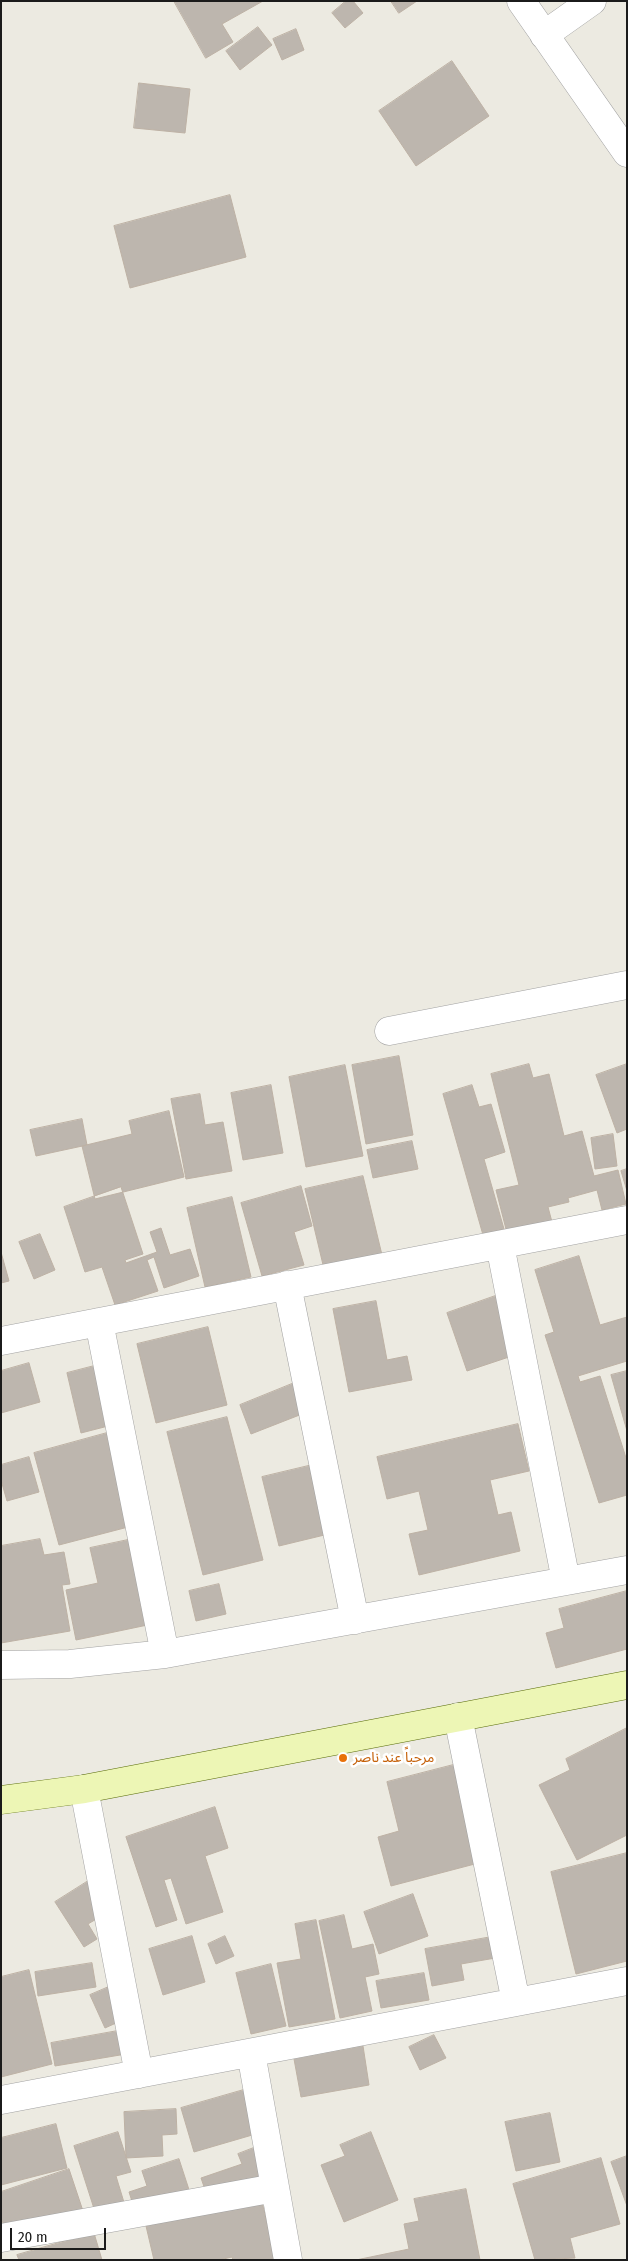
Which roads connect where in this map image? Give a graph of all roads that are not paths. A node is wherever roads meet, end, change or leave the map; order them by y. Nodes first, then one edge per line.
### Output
1 (520, 1) edge
2 (592, 1) edge
3 (544, 35) junction
4 (627, 153) edge
5 (627, 985) edge
6 (389, 1031) dead end
7 (627, 1220) edge
8 (500, 1245) junction
9 (287, 1285) junction
10 (99, 1322) junction
11 (1, 1341) edge
12 (627, 1570) edge
13 (566, 1581) junction
14 (355, 1620) junction
15 (165, 1654) junction
16 (1, 1665) edge
17 (627, 1685) edge
18 (458, 1717) junction
19 (84, 1790) junction
20 (1, 1800) edge
21 (627, 1981) edge
22 (516, 2002) junction
23 (251, 2053) junction
24 (139, 2074) junction
25 (1, 2100) edge
26 (275, 2188) junction
27 (1, 2238) edge
28 (288, 2260) edge

1 - 3 street
2 - 3 street
3 - 4 street
5 - 6 street
7 - 8 street
8 - 9 street
8 - 13 street
9 - 10 street
9 - 14 street
10 - 11 street
10 - 15 street
12 - 13 street
13 - 14 street
14 - 15 street
15 - 16 street
17 - 18 street
18 - 19 street
18 - 22 street
19 - 20 street
19 - 24 street
21 - 22 street
22 - 23 street
23 - 24 street
23 - 26 street
24 - 25 street
26 - 27 street
26 - 28 street

